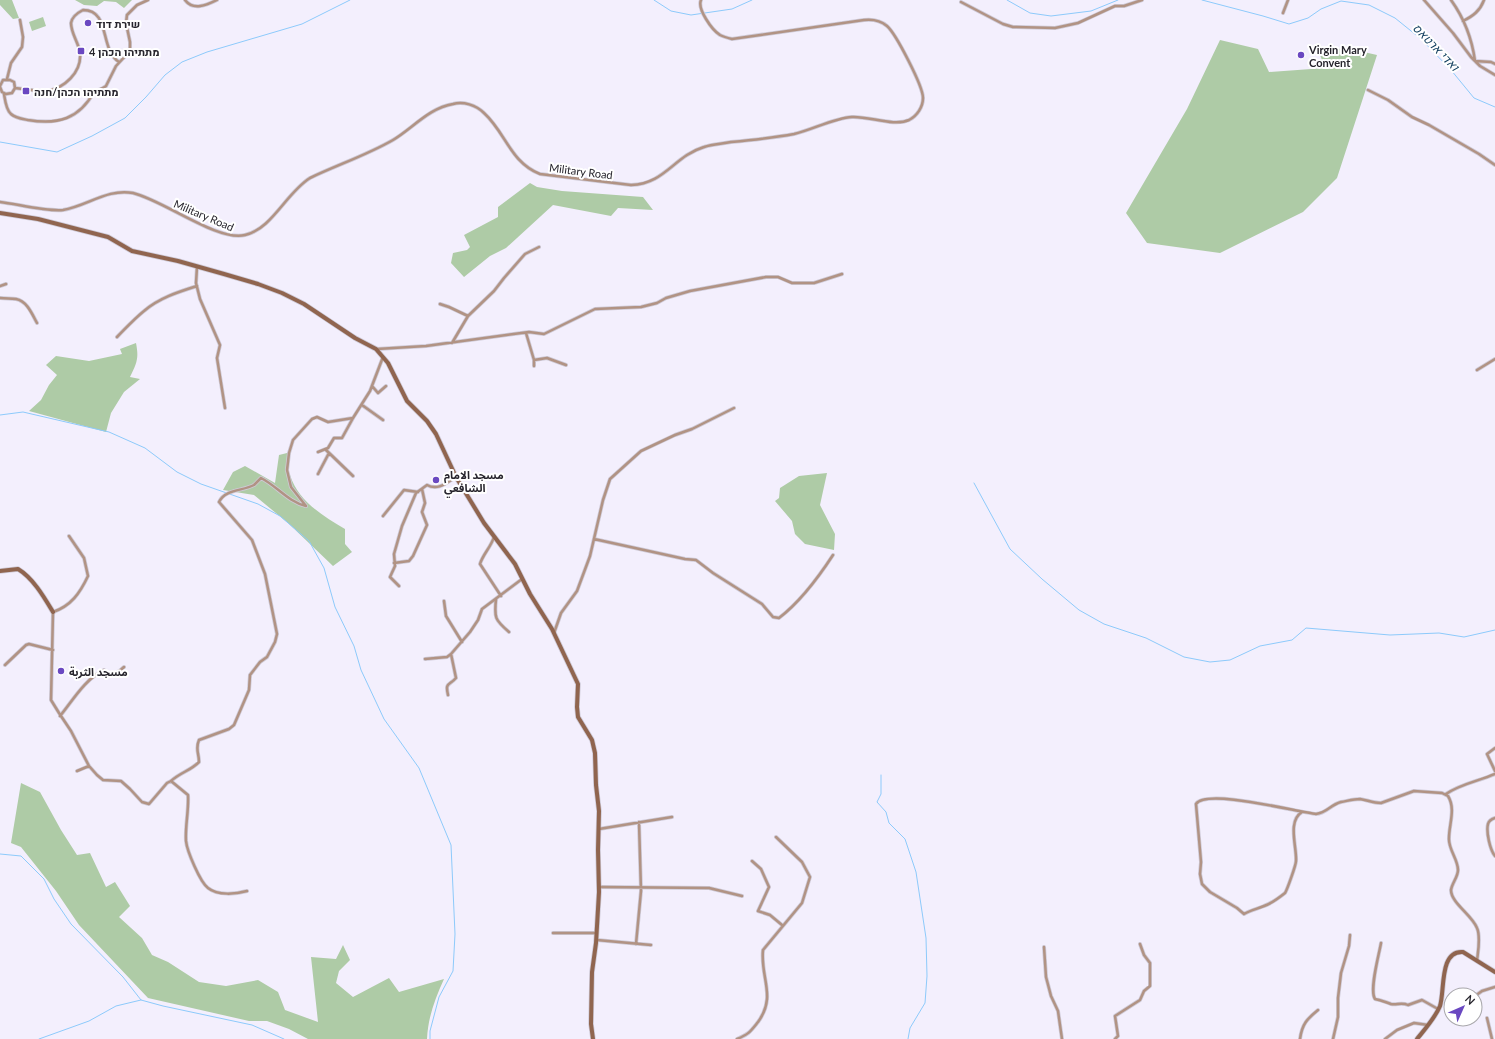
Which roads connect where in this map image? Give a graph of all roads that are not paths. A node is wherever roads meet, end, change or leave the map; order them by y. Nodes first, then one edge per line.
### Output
1 (148, 0) edge
2 (185, 0) edge
3 (217, 0) edge
4 (701, 0) edge
5 (1142, 0) edge
6 (1288, 0) edge
7 (1424, 0) edge
8 (1451, 0) edge
9 (1484, 0) edge
10 (961, 2) dead end
11 (1282, 14) dead end
12 (20, 20) dead end
13 (1463, 21) junction
14 (1475, 61) junction
15 (119, 62) junction
16 (1495, 64) edge
17 (1495, 75) edge
18 (7, 79) junction
19 (0, 86) edge
20 (15, 88) junction
21 (1368, 90) dead end
22 (4, 94) junction
23 (1495, 165) edge
24 (0, 202) edge
25 (0, 213) edge
26 (539, 247) dead end
27 (197, 266) junction
28 (842, 274) dead end
29 (6, 284) dead end
30 (0, 286) edge
31 (197, 286) junction
32 (0, 298) edge
33 (440, 304) dead end
34 (468, 316) junction
35 (37, 323) dead end
36 (526, 333) junction
37 (117, 337) dead end
38 (452, 343) junction
39 (376, 349) junction
40 (383, 357) junction
41 (534, 360) junction
42 (1495, 360) edge
43 (566, 365) dead end
44 (534, 366) dead end
45 (1477, 370) dead end
46 (372, 386) junction
47 (386, 386) dead end
48 (362, 405) junction
49 (225, 408) dead end
50 (734, 408) dead end
51 (353, 418) junction
52 (383, 420) dead end
53 (326, 450) junction
54 (318, 452) dead end
55 (329, 453) junction
56 (318, 474) dead end
57 (353, 476) dead end
58 (456, 478) junction
59 (422, 489) junction
60 (418, 492) junction
61 (383, 516) dead end
62 (69, 536) dead end
63 (494, 537) junction
64 (594, 539) junction
65 (833, 555) dead end
66 (394, 563) junction
67 (0, 571) edge
68 (522, 579) junction
69 (398, 586) dead end
70 (501, 596) junction
71 (496, 599) junction
72 (444, 601) dead end
73 (53, 612) junction
74 (509, 632) dead end
75 (554, 634) junction
76 (462, 642) junction
77 (53, 650) junction
78 (451, 654) junction
79 (425, 659) dead end
80 (5, 665) dead end
81 (124, 668) dead end
82 (448, 695) dead end
83 (60, 716) junction
84 (1495, 748) edge
85 (89, 766) junction
86 (1495, 771) edge
87 (78, 772) dead end
88 (1495, 774) edge
89 (171, 781) junction
90 (1446, 794) junction
91 (1302, 812) junction
92 (672, 817) dead end
93 (1495, 818) edge
94 (639, 822) junction
95 (599, 829) junction
96 (776, 837) dead end
97 (1495, 856) edge
98 (752, 861) dead end
99 (599, 887) junction
100 (641, 888) junction
101 (247, 891) dead end
102 (742, 896) dead end
103 (782, 925) junction
104 (553, 933) dead end
105 (597, 933) junction
106 (1350, 935) dead end
107 (596, 940) junction
108 (1381, 943) dead end
109 (636, 944) junction
110 (1140, 944) dead end
111 (651, 946) dead end
112 (1044, 947) dead end
113 (1477, 962) junction
114 (1495, 972) edge
115 (1495, 987) edge
116 (1483, 991) edge
117 (1438, 1009) junction
118 (1318, 1010) dead end
119 (1487, 1018) dead end
120 (1428, 1024) junction
121 (593, 1039) edge
122 (737, 1039) edge
123 (1062, 1039) edge
124 (1115, 1039) edge
125 (1300, 1039) edge
126 (1333, 1039) edge
127 (1385, 1039) edge
128 (1417, 1039) edge
129 (1492, 1039) edge

1 - 15 street
2 - 3 street
4 - 24 street, Military Road
5 - 10 street
6 - 11 street
7 - 14 street
8 - 13 street
9 - 13 street
12 - 18 street
13 - 14 street
14 - 16 street
14 - 17 street
15 - 20 street
15 - 22 street
18 - 19 street
18 - 20 street
19 - 22 street
20 - 22 street
21 - 23 street
25 - 27 street
26 - 34 street
27 - 31 street
27 - 39 street
28 - 36 street
29 - 30 street
31 - 37 street
31 - 49 street
32 - 35 street
33 - 34 street
34 - 38 street
36 - 38 street
36 - 41 street
38 - 39 street
39 - 40 street
40 - 46 street
40 - 58 street
41 - 43 street
41 - 44 street
42 - 45 street
46 - 47 street
46 - 48 street
48 - 51 street
48 - 52 street
50 - 64 street
51 - 53 street
51 - 89 street
53 - 54 street
53 - 55 street
55 - 56 street
55 - 57 street
58 - 59 street
58 - 63 street
59 - 60 street
59 - 66 street
60 - 61 street
60 - 66 street
62 - 73 street
63 - 68 street
63 - 70 street
64 - 65 street
64 - 75 street
66 - 69 street
67 - 73 street
68 - 70 street
68 - 75 street
70 - 71 street
71 - 74 street
71 - 76 street
72 - 76 street
73 - 77 street
75 - 95 street
76 - 78 street
77 - 80 street
77 - 83 street
78 - 79 street
78 - 82 street
81 - 83 street
83 - 85 street
84 - 86 street
85 - 87 street
85 - 89 street
88 - 90 street
89 - 101 street
90 - 91 street
90 - 113 street
91 - 91 street
92 - 94 street
93 - 97 street
94 - 95 street
94 - 100 street
95 - 99 street
96 - 103 street
98 - 103 street
99 - 100 street
99 - 105 street
100 - 102 street
100 - 109 street
103 - 122 street
104 - 105 street
105 - 107 street
106 - 126 street
107 - 109 street
107 - 121 street
108 - 117 street
109 - 111 street
110 - 124 street
112 - 123 street
113 - 114 street
113 - 117 street
115 - 116 street
117 - 120 street
118 - 125 street
119 - 129 street
120 - 127 street
120 - 128 street

